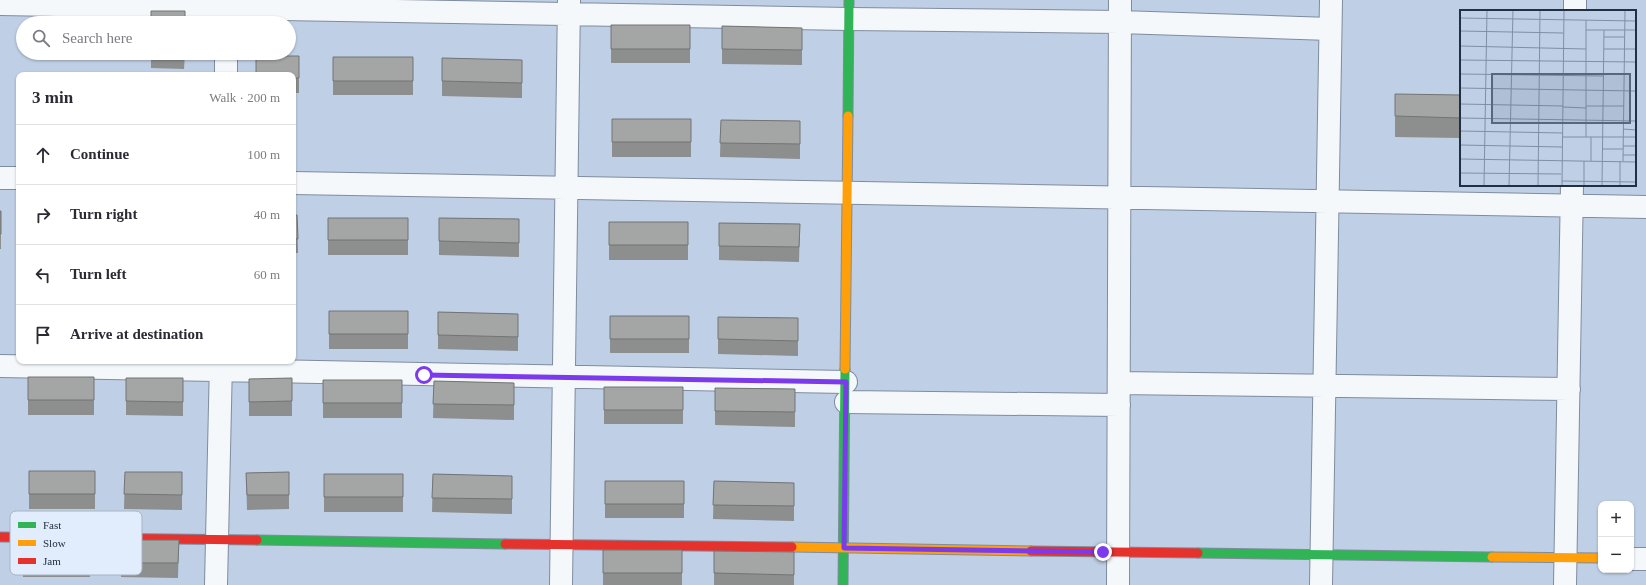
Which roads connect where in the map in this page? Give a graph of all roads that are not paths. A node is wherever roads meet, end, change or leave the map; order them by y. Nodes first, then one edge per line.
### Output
1 (1120, 0) edge
2 (1331, 0) edge
3 (0, 4) edge
4 (569, 7) edge
5 (227, 10) edge
6 (849, 10) edge
7 (1120, 22) junction
8 (1330, 29) junction
9 (226, 60) edge
10 (226, 72) edge
11 (0, 178) edge
12 (16, 178) edge
13 (296, 183) edge
14 (567, 188) junction
15 (848, 192) junction
16 (1572, 195) edge
17 (1119, 197) junction
18 (1327, 201) junction
19 (1646, 206) edge
20 (0, 366) edge
21 (221, 366) edge
22 (564, 378) junction
23 (1119, 383) junction
24 (1324, 386) junction
25 (1569, 389) junction
26 (846, 392) junction
27 (1119, 405) junction
28 (0, 537) edge
29 (10, 537) edge
30 (142, 539) edge
31 (217, 540) junction
32 (562, 544) junction
33 (844, 548) junction
34 (1118, 552) junction
35 (1321, 554) junction
36 (1566, 558) junction
37 (1598, 558) edge
38 (1634, 559) edge
39 (1646, 559) edge
40 (216, 585) edge
41 (561, 585) edge
42 (844, 585) edge
43 (1118, 585) edge
44 (1321, 585) edge
45 (1565, 585) edge

1 - 7 street
2 - 8 street
3 - 5 street
4 - 5 street
4 - 6 street
4 - 14 street
6 - 7 street
6 - 15 street
7 - 8 street
7 - 17 street
8 - 18 street
9 - 10 street
11 - 12 street
13 - 14 street
14 - 15 street
14 - 22 street
15 - 17 street
15 - 26 street
16 - 18 street
16 - 19 street
16 - 25 street
17 - 18 street
17 - 23 street
18 - 24 street
20 - 21 street
21 - 22 street
21 - 31 street
22 - 26 street
22 - 32 street
23 - 24 street
23 - 27 street
24 - 25 street
24 - 35 street
25 - 36 street
26 - 27 street
26 - 33 street
27 - 34 street
28 - 29 street
30 - 31 street
31 - 32 street
31 - 40 street
32 - 33 street
32 - 41 street
33 - 34 street
33 - 42 street
34 - 35 street
34 - 43 street
35 - 36 street
35 - 44 street
36 - 37 street
36 - 45 street
38 - 39 street

